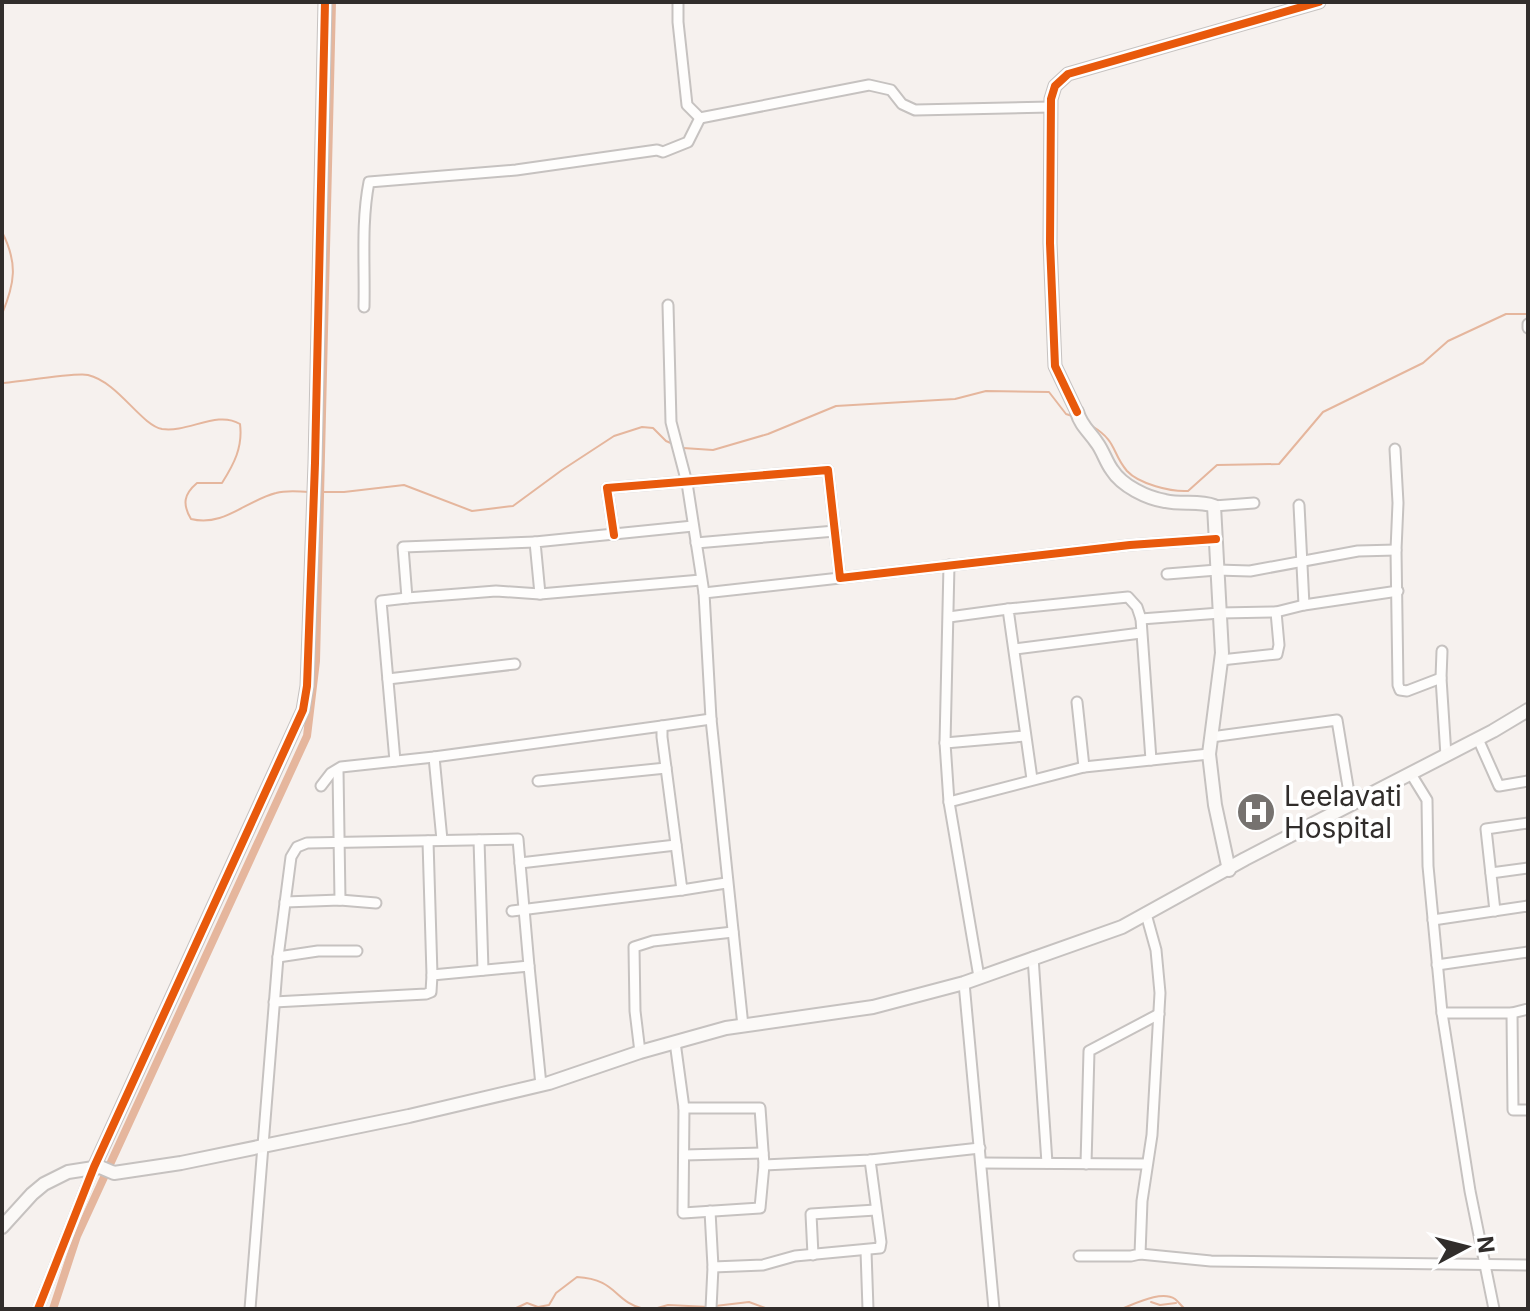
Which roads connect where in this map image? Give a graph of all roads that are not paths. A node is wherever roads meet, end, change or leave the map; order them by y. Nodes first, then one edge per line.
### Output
1 (325, 2) edge
2 (678, 2) edge
3 (1319, 2) edge
4 (1051, 107) junction
5 (700, 118) junction
6 (668, 305) dead end
7 (364, 307) dead end
8 (1079, 417) joint
9 (1395, 449) dead end
10 (687, 483) junction
11 (1254, 503) dead end
12 (1299, 505) dead end
13 (1214, 506) junction
14 (693, 526) junction
15 (835, 531) junction
16 (614, 535) junction
17 (1216, 538) junction
18 (535, 542) junction
19 (696, 543) junction
20 (1396, 550) junction
21 (1301, 561) junction
22 (949, 565) junction
23 (1217, 570) junction
24 (1167, 574) dead end
25 (840, 578) junction
26 (701, 580) junction
27 (1398, 591) junction
28 (704, 593) junction
29 (540, 594) junction
30 (407, 598) junction
31 (1304, 605) junction
32 (1008, 609) junction
33 (1276, 612) junction
34 (1220, 613) junction
35 (949, 617) junction
36 (1141, 619) junction
37 (1141, 633) junction
38 (1015, 649) junction
39 (1442, 651) dead end
40 (1221, 660) junction
41 (515, 664) dead end
42 (1441, 678) junction
43 (388, 679) junction
44 (1077, 702) dead end
45 (1528, 710) edge
46 (711, 719) junction
47 (662, 726) junction
48 (1025, 736) junction
49 (1211, 737) junction
50 (1478, 739) junction
51 (945, 743) junction
52 (1209, 754) junction
53 (1446, 756) junction
54 (434, 757) junction
55 (1151, 760) junction
56 (395, 761) junction
57 (1084, 767) junction
58 (666, 768) junction
59 (338, 770) junction
60 (1411, 774) junction
61 (1032, 779) junction
62 (538, 781) dead end
63 (1528, 781) edge
64 (321, 786) dead end
65 (949, 802) junction
66 (1351, 805) junction
67 (1528, 823) edge
68 (442, 840) junction
69 (479, 840) junction
70 (428, 841) junction
71 (339, 842) junction
72 (676, 845) junction
73 (520, 863) junction
74 (1528, 868) edge
75 (1229, 870) junction
76 (1491, 873) junction
77 (726, 883) junction
78 (682, 890) junction
79 (340, 900) junction
80 (285, 902) junction
81 (376, 903) dead end
82 (1528, 906) edge
83 (523, 910) junction
84 (512, 911) dead end
85 (1495, 911) junction
86 (1146, 914) junction
87 (1433, 920) junction
88 (733, 932) junction
89 (357, 951) dead end
90 (1528, 952) edge
91 (278, 957) junction
92 (1033, 957) junction
93 (1437, 965) junction
94 (529, 966) junction
95 (483, 970) junction
96 (432, 975) junction
97 (979, 977) junction
98 (964, 983) junction
99 (274, 1002) junction
100 (1528, 1009) edge
101 (1442, 1013) junction
102 (1512, 1013) junction
103 (1159, 1014) junction
104 (743, 1026) junction
105 (675, 1042) junction
106 (640, 1052) junction
107 (541, 1085) junction
108 (684, 1108) junction
109 (1528, 1110) edge
110 (263, 1145) junction
111 (980, 1148) junction
112 (763, 1153) junction
113 (684, 1155) junction
114 (870, 1160) junction
115 (982, 1163) junction
116 (1047, 1163) junction
117 (1086, 1164) junction
118 (1146, 1164) junction
119 (764, 1165) junction
120 (97, 1167) junction
121 (876, 1210) junction
122 (710, 1211) junction
123 (2, 1227) edge
124 (866, 1251) junction
125 (1140, 1254) junction
126 (813, 1255) junction
127 (1079, 1256) dead end
128 (1486, 1263) junction
129 (1528, 1265) edge
130 (713, 1267) junction
131 (38, 1309) edge
132 (250, 1309) edge
133 (711, 1309) edge
134 (868, 1309) edge
135 (994, 1309) edge
136 (1494, 1309) edge

1 - 120 street
2 - 5 street
3 - 4 street
4 - 5 street
4 - 8 street
5 - 7 street
6 - 10 street
8 - 13 main road
9 - 20 street
10 - 14 street
10 - 15 street
10 - 16 street
11 - 13 street
12 - 21 street
13 - 17 main road
14 - 16 street
14 - 19 street
15 - 19 street
15 - 25 street
16 - 18 street
17 - 22 street
17 - 23 main road
18 - 29 street
18 - 30 street
19 - 26 street
20 - 21 street
20 - 27 street
21 - 23 street
21 - 31 street
22 - 25 street
22 - 35 street
23 - 24 street
23 - 34 main road
25 - 28 street
26 - 28 street
26 - 29 street
27 - 31 street
27 - 42 street
28 - 46 street
29 - 30 street
30 - 43 street
31 - 33 street
32 - 35 street
32 - 36 street
32 - 38 street
33 - 34 street
33 - 40 street
34 - 36 street
34 - 40 main road
35 - 51 street
36 - 37 street
37 - 38 street
37 - 55 street
38 - 48 street
39 - 42 street
40 - 49 main road
41 - 43 street
42 - 53 street
43 - 56 street
44 - 57 street
45 - 50 main road
46 - 47 street
46 - 77 street
47 - 54 street
47 - 58 street
48 - 51 street
48 - 61 street
49 - 52 main road
49 - 66 street
50 - 53 main road
50 - 63 street
51 - 65 street
52 - 55 street
52 - 75 main road
53 - 60 main road
54 - 56 street
54 - 68 street
55 - 57 street
56 - 59 street
57 - 61 street
58 - 62 street
58 - 72 street
59 - 64 street
59 - 71 street
60 - 66 main road
60 - 87 street
61 - 65 street
65 - 97 street
66 - 75 main road
67 - 76 street
68 - 69 street
68 - 70 street
69 - 73 street
69 - 95 street
70 - 71 street
70 - 96 street
71 - 79 street
71 - 80 street
72 - 73 street
72 - 78 street
73 - 83 street
74 - 76 street
75 - 86 main road
76 - 85 street
77 - 78 street
77 - 88 street
78 - 83 street
79 - 80 street
79 - 81 street
80 - 91 street
82 - 85 street
83 - 84 street
83 - 94 street
85 - 87 street
86 - 92 main road
86 - 103 street
87 - 93 street
88 - 104 street
88 - 106 street
89 - 91 street
90 - 93 street
91 - 99 street
92 - 97 main road
92 - 116 street
93 - 101 street
94 - 95 street
94 - 107 street
95 - 96 street
96 - 99 street
97 - 98 main road
98 - 104 main road
98 - 111 street
99 - 110 street
100 - 102 street
101 - 102 street
101 - 128 street
102 - 109 street
103 - 117 street
103 - 118 street
104 - 105 main road
105 - 106 main road
105 - 108 street
106 - 107 main road
107 - 110 main road
108 - 112 street
108 - 113 street
110 - 120 main road
110 - 132 street
111 - 114 street
111 - 115 street
112 - 113 street
112 - 119 street
113 - 122 street
114 - 119 street
114 - 121 street
115 - 116 street
115 - 135 street
116 - 117 street
117 - 118 street
118 - 125 street
119 - 122 street
120 - 123 main road
120 - 131 street
121 - 124 street
121 - 126 street
122 - 130 street
124 - 126 street
124 - 134 street
125 - 127 street
125 - 128 street
126 - 130 street
128 - 129 street
128 - 136 street
130 - 133 street

